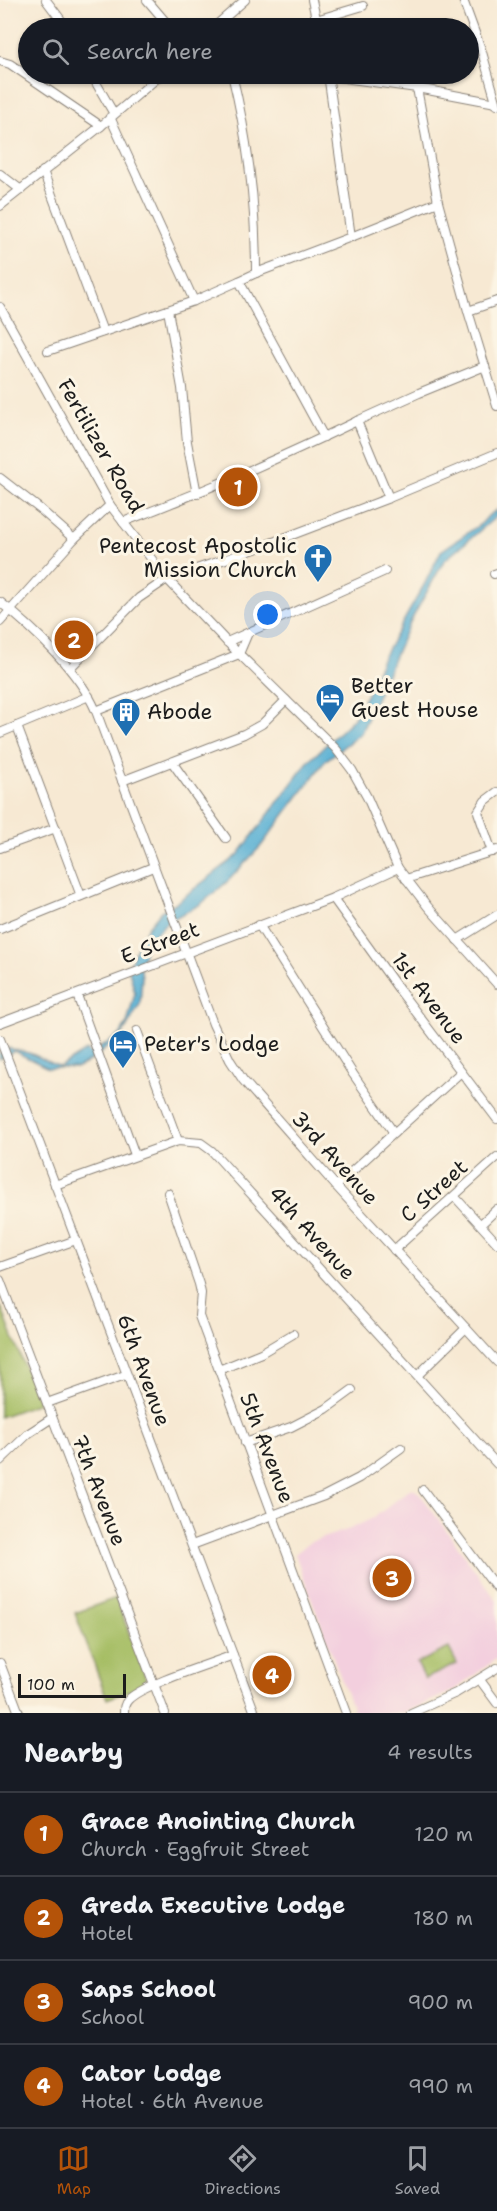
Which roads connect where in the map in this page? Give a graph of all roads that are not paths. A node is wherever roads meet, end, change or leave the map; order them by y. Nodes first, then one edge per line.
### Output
1 (46, 0) edge
2 (147, 0) edge
3 (245, 0) edge
4 (312, 0) edge
5 (463, 0) edge
6 (363, 6) dead end
7 (60, 18) edge
8 (162, 18) edge
9 (227, 18) edge
10 (316, 18) edge
11 (332, 18) edge
12 (470, 18) edge
13 (479, 44) edge
14 (0, 61) edge
15 (18, 70) edge
16 (39, 84) edge
17 (96, 84) edge
18 (150, 84) edge
19 (234, 84) edge
20 (330, 84) edge
21 (390, 84) edge
22 (417, 88) junction
23 (496, 104) edge
24 (112, 115) junction
25 (100, 126) junction
26 (44, 171) junction
27 (0, 174) edge
28 (21, 190) junction
29 (438, 202) junction
30 (0, 206) edge
31 (351, 237) junction
32 (256, 273) junction
33 (239, 281) junction
34 (194, 301) junction
35 (497, 301) edge
36 (0, 307) edge
37 (168, 310) junction
38 (468, 311) junction
39 (103, 332) junction
40 (48, 351) dead end
41 (485, 366) junction
42 (497, 406) edge
43 (357, 421) junction
44 (324, 437) junction
45 (497, 453) edge
46 (0, 478) edge
47 (197, 494) junction
48 (389, 498) junction
49 (110, 505) junction
50 (123, 522) junction
51 (74, 539) junction
52 (385, 571) dead end
53 (167, 579) junction
54 (0, 602) edge
55 (10, 610) junction
56 (0, 622) edge
57 (248, 633) junction
58 (228, 642) junction
59 (239, 654) junction
60 (70, 668) junction
61 (89, 696) junction
62 (286, 700) junction
63 (96, 711) junction
64 (17, 726) junction
65 (0, 733) edge
66 (172, 762) junction
67 (122, 781) junction
68 (497, 792) edge
69 (56, 828) junction
70 (226, 838) dead end
71 (0, 848) edge
72 (494, 851) edge
73 (153, 867) junction
74 (398, 868) junction
75 (406, 879) junction
76 (81, 896) junction
77 (333, 898) junction
78 (497, 915) edge
79 (259, 925) junction
80 (0, 928) edge
81 (456, 940) junction
82 (185, 952) junction
83 (497, 984) edge
84 (77, 995) junction
85 (0, 1023) edge
86 (137, 1031) dead end
87 (0, 1039) edge
88 (461, 1072) junction
89 (497, 1119) edge
90 (394, 1133) junction
91 (178, 1141) junction
92 (135, 1155) junction
93 (497, 1157) edge
94 (55, 1185) junction
95 (336, 1186) junction
96 (168, 1193) dead end
97 (455, 1197) junction
98 (497, 1209) edge
99 (481, 1224) junction
100 (76, 1240) junction
101 (497, 1243) edge
102 (394, 1250) junction
103 (0, 1267) edge
104 (0, 1280) edge
105 (466, 1329) junction
106 (293, 1334) dead end
107 (497, 1362) edge
108 (219, 1370) junction
109 (125, 1375) junction
110 (418, 1375) junction
111 (352, 1390) dead end
112 (47, 1403) junction
113 (52, 1418) junction
114 (245, 1443) junction
115 (401, 1448) dead end
116 (0, 1461) edge
117 (497, 1464) edge
118 (423, 1490) dead end
119 (273, 1515) junction
120 (192, 1545) junction
121 (497, 1589) edge
122 (233, 1655) junction
123 (0, 1663) edge
124 (497, 1668) edge
125 (480, 1680) junction
126 (154, 1685) junction
127 (497, 1704) edge
128 (19, 1713) edge
129 (124, 1713) edge
130 (165, 1713) edge
131 (255, 1713) edge
132 (346, 1713) edge
133 (411, 1713) edge

1 - 7 street
2 - 8 street
3 - 9 street
4 - 10 street
5 - 12 street
6 - 11 street
13 - 23 street
14 - 15 street
16 - 25 street
17 - 24 street
18 - 24 street
19 - 32 street
20 - 31 street
21 - 22 street
22 - 23 street
22 - 29 street
24 - 25 street
24 - 34 street
25 - 26 street
26 - 28 street
26 - 39 street
27 - 28 street
28 - 30 street
29 - 31 street
29 - 38 street
31 - 32 street
32 - 33 street
33 - 34 street
33 - 44 street
34 - 37 street
35 - 38 street
36 - 49 street, Fertilizer Road
37 - 39 street
37 - 47 street
38 - 41 street
39 - 40 street
41 - 42 street
41 - 43 street
43 - 44 street
43 - 48 street
44 - 47 street
45 - 48 street
46 - 51 street
47 - 50 street
48 - 53 street
49 - 50 street, Fertilizer Road
49 - 51 street
50 - 53 street, Fertilizer Road
51 - 55 street
52 - 57 street
53 - 58 street, Fertilizer Road
53 - 60 street
54 - 55 street, 3rd Avenue
55 - 56 street
55 - 60 street, 3rd Avenue
57 - 58 street
57 - 59 street
58 - 59 street, Fertilizer Road
59 - 62 street, Fertilizer Road
59 - 63 street
60 - 61 street, 3rd Avenue
61 - 63 street, 3rd Avenue
61 - 64 street
62 - 66 street
62 - 74 street, Fertilizer Road
63 - 67 street, 3rd Avenue
64 - 65 street
64 - 69 street
66 - 67 street
66 - 70 street
67 - 73 street, 3rd Avenue
68 - 72 street
69 - 71 street
69 - 76 street
72 - 75 street
73 - 76 street
73 - 82 street, 3rd Avenue
74 - 75 street, Fertilizer Road
74 - 77 street, E Street
75 - 81 street, Fertilizer Road
76 - 80 street
77 - 79 street, E Street
77 - 88 street, 1st Avenue
78 - 81 street
79 - 82 street, E Street
79 - 90 street
81 - 83 street, Fertilizer Road
82 - 84 street, E Street
82 - 95 street, 3rd Avenue
84 - 85 street, E Street
84 - 92 street
86 - 91 street
87 - 94 street, 6th Avenue
88 - 89 street, 1st Avenue
88 - 90 street
90 - 95 street
91 - 92 street
91 - 110 street, 4th Avenue
92 - 94 street
93 - 97 street, C Street
94 - 100 street, 6th Avenue
95 - 102 street, 3rd Avenue
96 - 108 street, 5th Avenue
97 - 99 street
97 - 102 street, C Street
98 - 99 street
99 - 101 street
100 - 103 street
100 - 109 street, 6th Avenue
102 - 105 street, 3rd Avenue
104 - 112 street, 7th Avenue
105 - 107 street, 3rd Avenue
105 - 110 street
106 - 108 street
108 - 114 street, 5th Avenue
109 - 112 street
109 - 120 street, 6th Avenue
110 - 117 street, 4th Avenue
111 - 114 street
112 - 113 street, 7th Avenue
113 - 116 street
113 - 126 street, 7th Avenue
114 - 119 street, 5th Avenue
115 - 119 street
118 - 121 street
119 - 120 street
119 - 132 street, 5th Avenue
120 - 122 street, 6th Avenue
122 - 126 street
122 - 131 street, 6th Avenue
123 - 128 street
124 - 125 street
125 - 127 street
125 - 133 street
126 - 129 street
126 - 130 street, 7th Avenue

